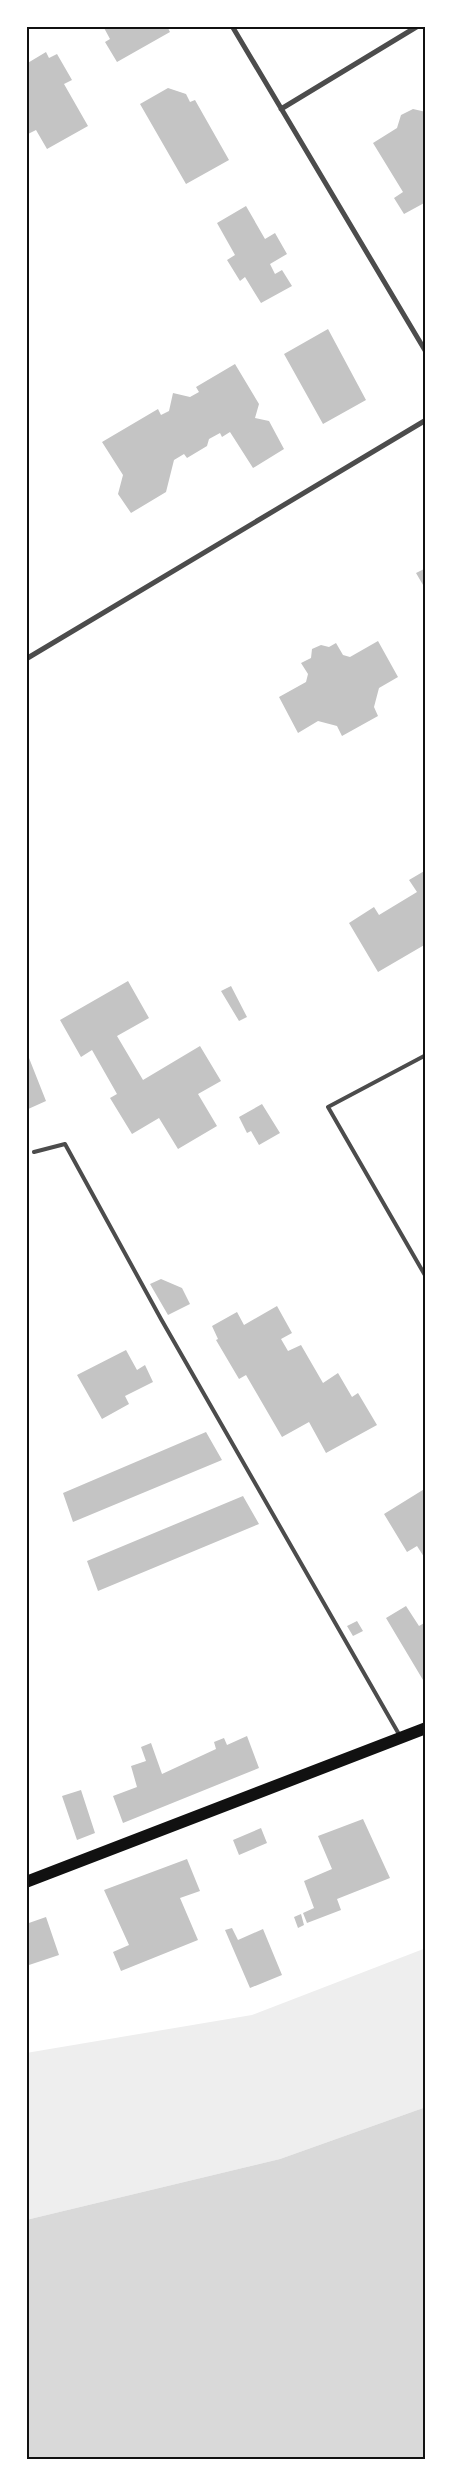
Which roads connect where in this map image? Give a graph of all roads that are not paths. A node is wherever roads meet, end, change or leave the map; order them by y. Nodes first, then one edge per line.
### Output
1 (232, 26) edge
2 (418, 26) edge
3 (281, 108) junction
4 (426, 352) edge
5 (426, 420) edge
6 (26, 659) edge
7 (425, 1057) edge
8 (34, 1152) dead end
9 (426, 1277) edge
10 (426, 1728) edge
11 (401, 1738) junction
12 (26, 1882) edge

1 - 3 street
2 - 3 street
3 - 4 street
5 - 6 street
7 - 9 lane
8 - 11 lane
10 - 11 main road
11 - 12 main road

